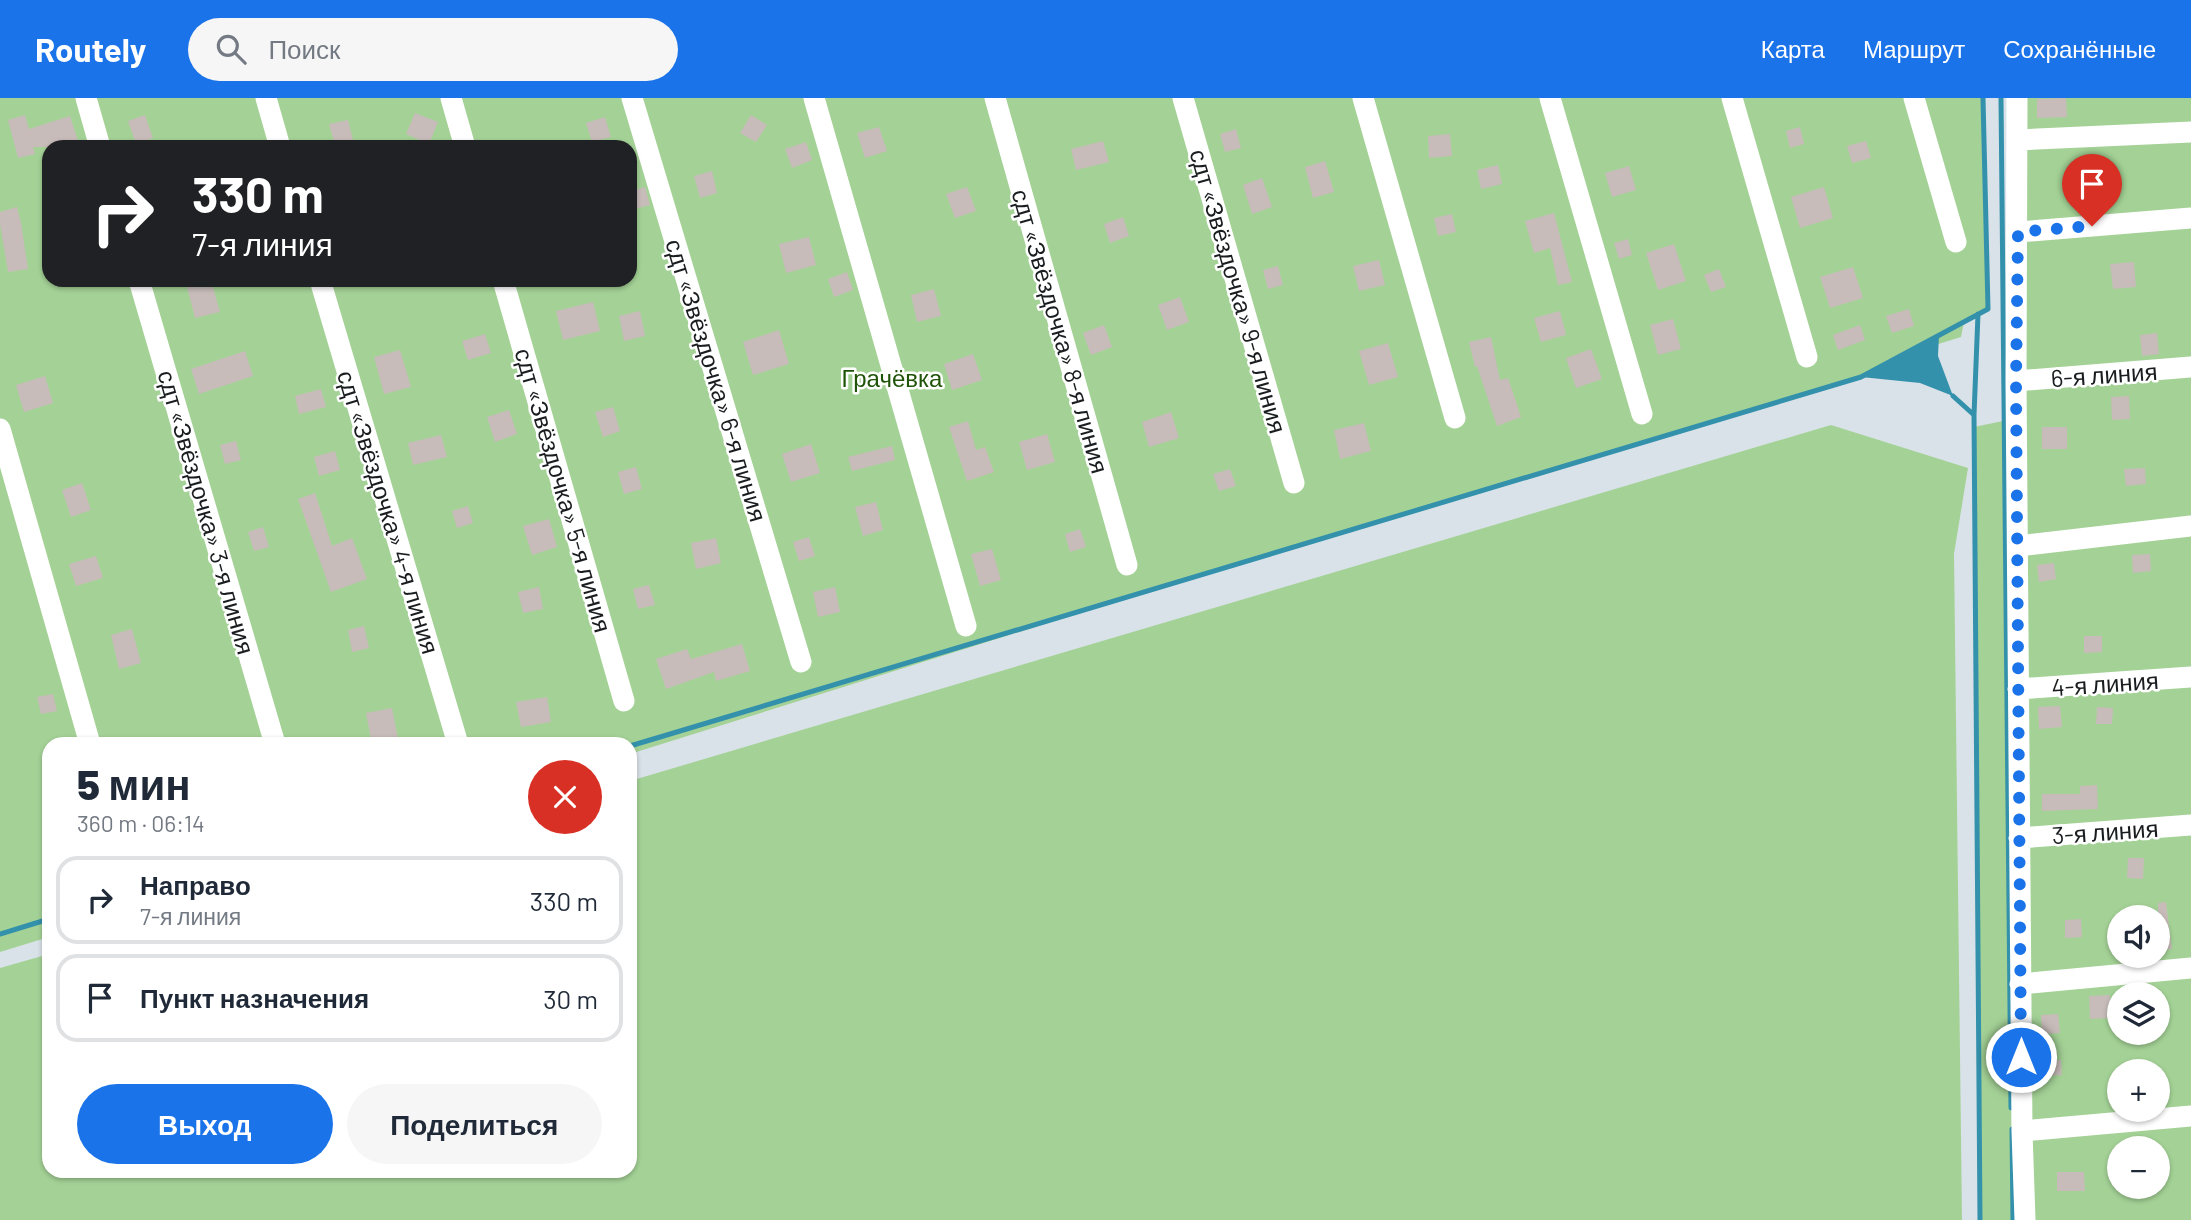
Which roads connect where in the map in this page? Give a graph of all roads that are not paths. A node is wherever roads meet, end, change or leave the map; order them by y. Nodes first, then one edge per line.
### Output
1 (86, 98) edge
2 (266, 98) edge
3 (451, 98) edge
4 (632, 98) edge
5 (814, 98) edge
6 (995, 98) edge
7 (1183, 98) edge
8 (1363, 98) edge
9 (1550, 98) edge
10 (1732, 98) edge
11 (1914, 98) edge
12 (2017, 98) edge
13 (2191, 132) edge
14 (98, 140) edge
15 (278, 140) edge
16 (463, 140) edge
17 (2018, 140) junction
18 (2191, 218) edge
19 (2018, 232) junction
20 (1956, 242) dead end
21 (141, 287) edge
22 (322, 287) edge
23 (505, 287) edge
24 (1807, 357) dead end
25 (2191, 368) edge
26 (2016, 381) junction
27 (1642, 414) dead end
28 (1455, 418) dead end
29 (0, 429) edge
30 (1294, 483) dead end
31 (2191, 526) edge
32 (2018, 546) junction
33 (1127, 565) dead end
34 (966, 626) dead end
35 (801, 662) dead end
36 (2191, 677) edge
37 (2018, 689) junction
38 (624, 701) dead end
39 (88, 737) edge
40 (273, 737) edge
41 (456, 737) edge
42 (2191, 825) edge
43 (2020, 838) junction
44 (2191, 968) edge
45 (2021, 984) junction
46 (2191, 1116) edge
47 (2022, 1131) junction
48 (2025, 1220) edge

1 - 14 street
2 - 15 street
3 - 16 street
4 - 35 street, сдт «Звёздочка» 6-я линия
5 - 34 street
6 - 33 street, сдт «Звёздочка» 8-я линия
7 - 30 street, сдт «Звёздочка» 9-я линия
8 - 28 street
9 - 27 street
10 - 24 street
11 - 20 street
12 - 17 street
13 - 17 street
17 - 19 street
18 - 19 street
19 - 26 street
21 - 40 street, сдт «Звёздочка» 3-я линия
22 - 41 street, сдт «Звёздочка» 4-я линия
23 - 38 street, сдт «Звёздочка» 5-я линия
25 - 26 street, 6-я линия
26 - 32 street
29 - 39 street
31 - 32 street
32 - 37 street
36 - 37 street, 4-я линия
37 - 43 street
42 - 43 street, 3-я линия
43 - 45 street
44 - 45 street
45 - 47 street
46 - 47 street
47 - 48 street

